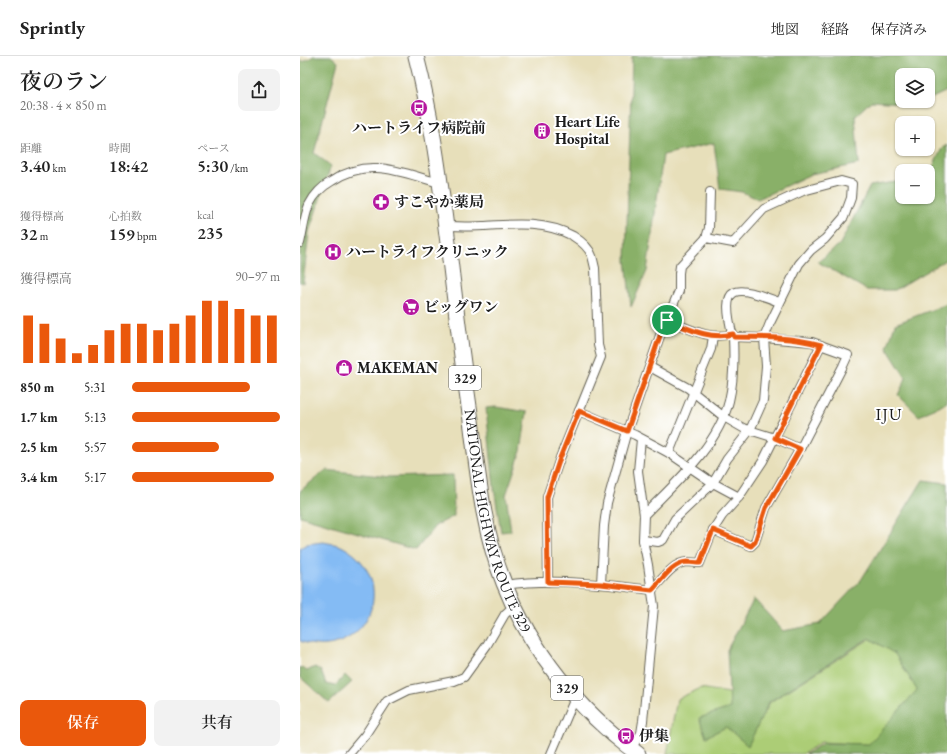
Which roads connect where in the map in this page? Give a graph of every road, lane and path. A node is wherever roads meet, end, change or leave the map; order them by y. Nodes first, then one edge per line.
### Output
1 (416, 56) edge
2 (440, 183) junction
3 (710, 192) dead end
4 (302, 220) edge
5 (446, 226) junction
6 (706, 238) junction
7 (300, 243) edge
8 (780, 302) junction
9 (667, 320) junction
10 (713, 336) junction
11 (733, 336) junction
12 (764, 338) junction
13 (821, 345) junction
14 (650, 367) junction
15 (693, 392) junction
16 (579, 411) junction
17 (724, 417) junction
18 (750, 430) junction
19 (627, 431) junction
20 (775, 438) junction
21 (641, 439) junction
22 (800, 449) junction
23 (669, 453) junction
24 (690, 467) junction
25 (713, 483) junction
26 (739, 497) junction
27 (644, 515) junction
28 (713, 530) junction
29 (643, 540) junction
30 (548, 582) junction
31 (601, 584) junction
32 (505, 585) junction
33 (652, 590) junction
34 (514, 606) junction
35 (575, 698) junction
36 (632, 752) edge
37 (348, 754) edge
38 (551, 754) edge

1 - 2 highway, NATIONAL HIGHWAY ROUTE 329 / 329
2 - 4 street
2 - 5 highway, NATIONAL HIGHWAY ROUTE 329 / 329
3 - 6 street
4 - 7 street
5 - 16 street
5 - 32 highway, NATIONAL HIGHWAY ROUTE 329 / 329
6 - 8 street
6 - 9 street
8 - 11 street
8 - 12 street
9 - 10 street
9 - 14 street
10 - 11 street
10 - 15 street
11 - 12 street
11 - 17 street
12 - 13 street
12 - 18 street
13 - 20 street
13 - 22 street
14 - 15 street
14 - 19 street
15 - 17 street
15 - 23 street
16 - 19 street
16 - 30 street
17 - 18 street
17 - 24 street
18 - 20 street
18 - 25 street
19 - 21 street
19 - 31 street
20 - 22 street
20 - 26 street
21 - 23 street
21 - 27 street
22 - 28 street
23 - 24 street
24 - 25 street
24 - 27 street
25 - 26 street
25 - 29 street
26 - 28 street
27 - 29 street
28 - 33 street
29 - 33 street
30 - 31 street
30 - 32 street
31 - 33 street
32 - 34 highway, NATIONAL HIGHWAY ROUTE 329 / 329
33 - 36 street
34 - 35 highway, NATIONAL HIGHWAY ROUTE 329 / 329
34 - 37 street
35 - 36 highway, NATIONAL HIGHWAY ROUTE 329 / 329
35 - 38 street

